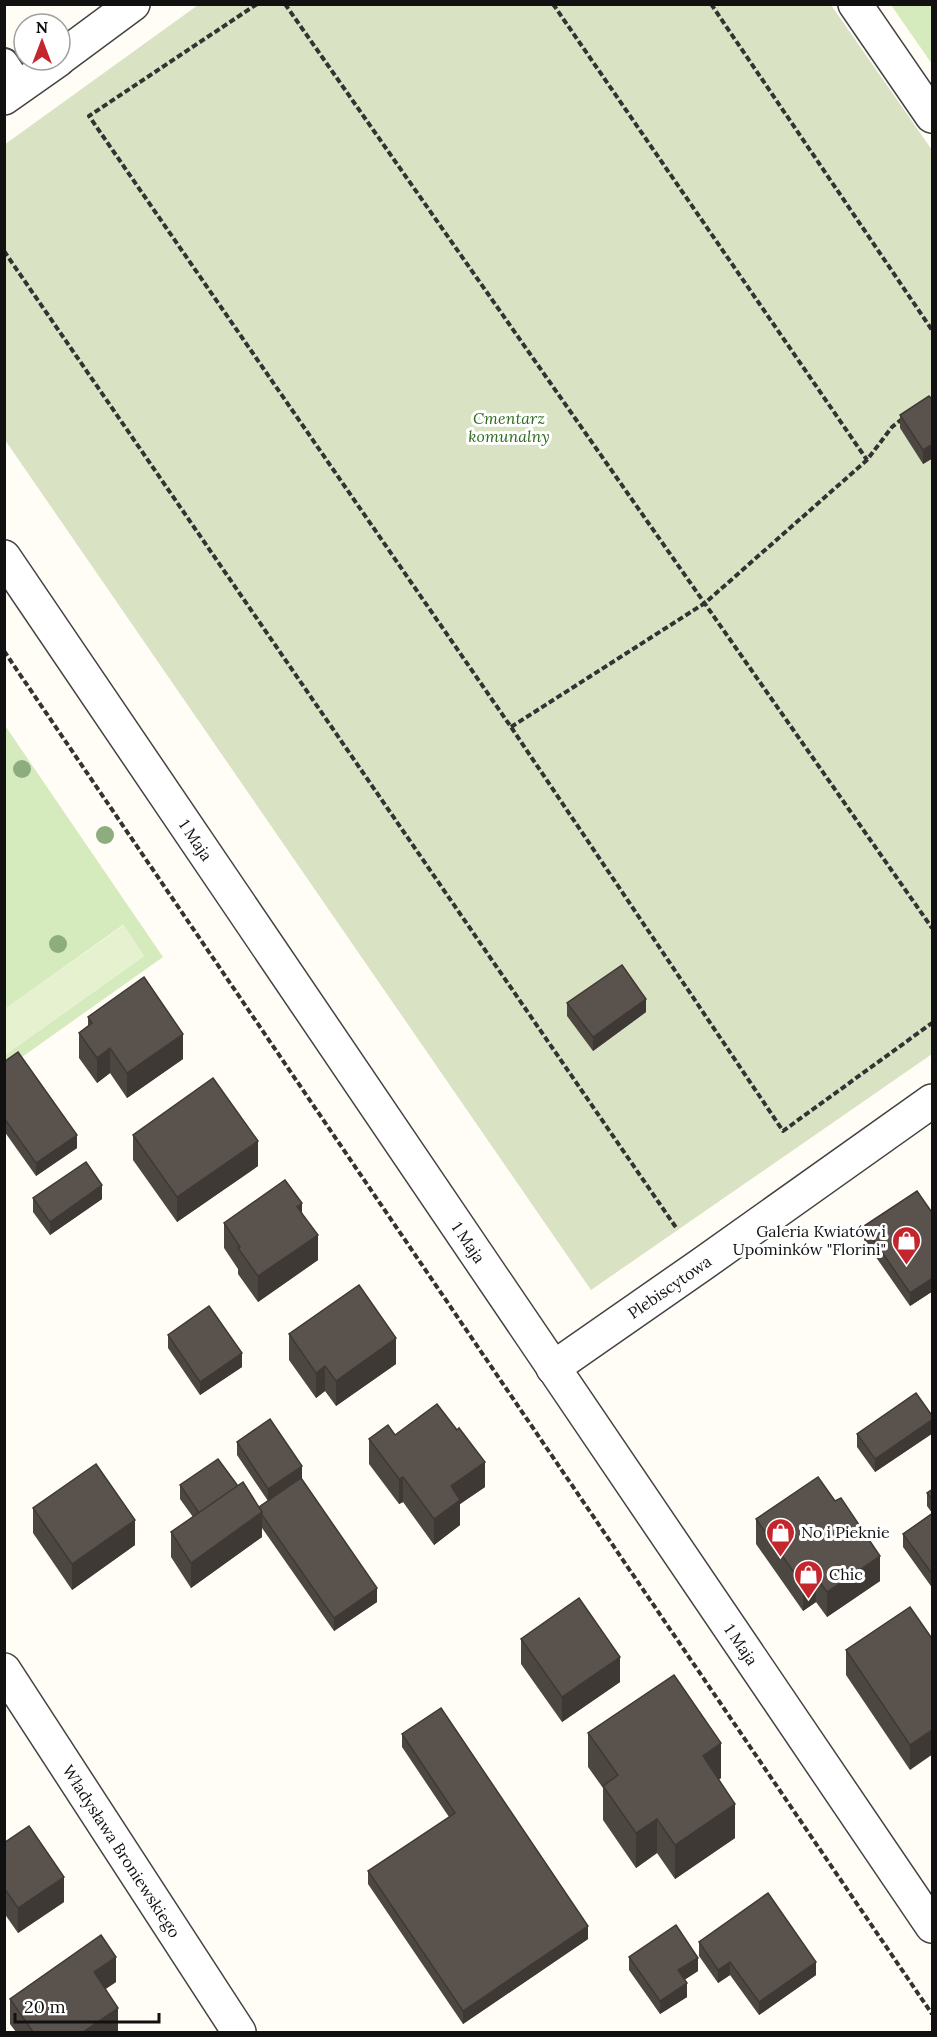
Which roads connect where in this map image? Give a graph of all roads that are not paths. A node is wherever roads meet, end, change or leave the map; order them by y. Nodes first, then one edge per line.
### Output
1 (133, 4) edge
2 (855, 4) edge
3 (72, 49) edge
4 (32, 72) edge
5 (10, 83) edge
6 (933, 116) edge
7 (4, 557) edge
8 (933, 1101) edge
9 (553, 1368) junction
10 (4, 1670) edge
11 (933, 1926) edge
12 (239, 2032) edge

1 - 3 street
2 - 6 street
4 - 5 street
7 - 9 street, 1 Maja
8 - 9 street, Plebiscytowa
9 - 11 street, 1 Maja
10 - 12 street, Władysława Broniewskiego

